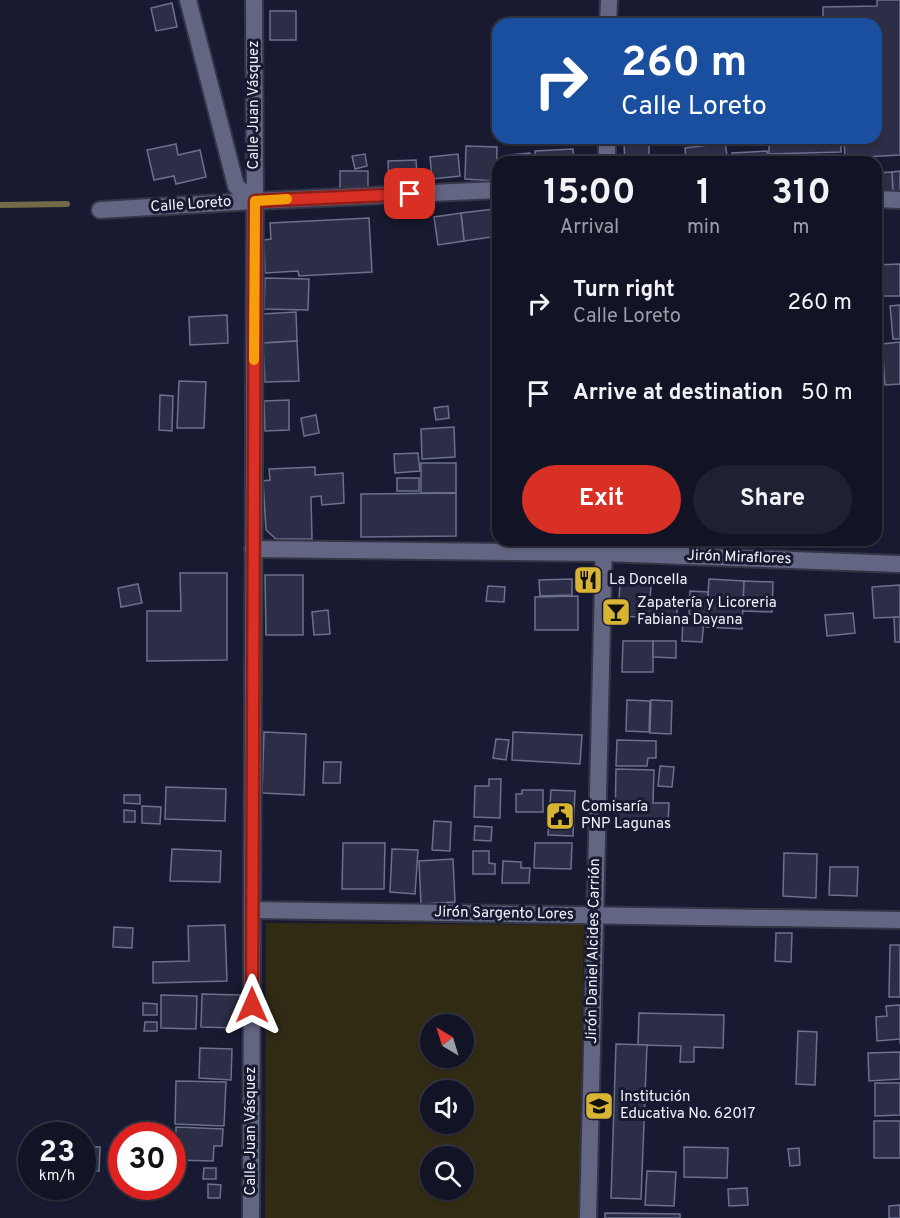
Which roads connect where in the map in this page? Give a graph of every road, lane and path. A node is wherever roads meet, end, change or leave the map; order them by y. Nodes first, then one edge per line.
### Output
1 (188, 0) edge
2 (254, 0) edge
3 (609, 0) edge
4 (608, 18) edge
5 (492, 190) edge
6 (882, 199) edge
7 (900, 200) edge
8 (255, 201) junction
9 (100, 210) dead end
10 (604, 547) edge
11 (253, 549) junction
12 (900, 564) edge
13 (252, 910) junction
14 (594, 916) junction
15 (900, 920) edge
16 (251, 1218) edge
17 (588, 1218) edge

1 - 8 street
2 - 8 street, Calle Juan Vásquez
3 - 4 street
5 - 8 street, Calle Loreto
6 - 7 street
8 - 9 street, Calle Loreto
8 - 11 street, Calle Juan Vásquez
10 - 11 street, Jirón Miraflores
10 - 12 street, Jirón Miraflores
10 - 14 street, Jirón Daniel Alcides Carrión
11 - 13 street, Calle Juan Vásquez
13 - 14 street, Jirón Sargento Lores
13 - 16 street, Calle Juan Vásquez
14 - 15 street, Jirón Sargento Lores
14 - 17 street, Jirón Daniel Alcides Carrión

